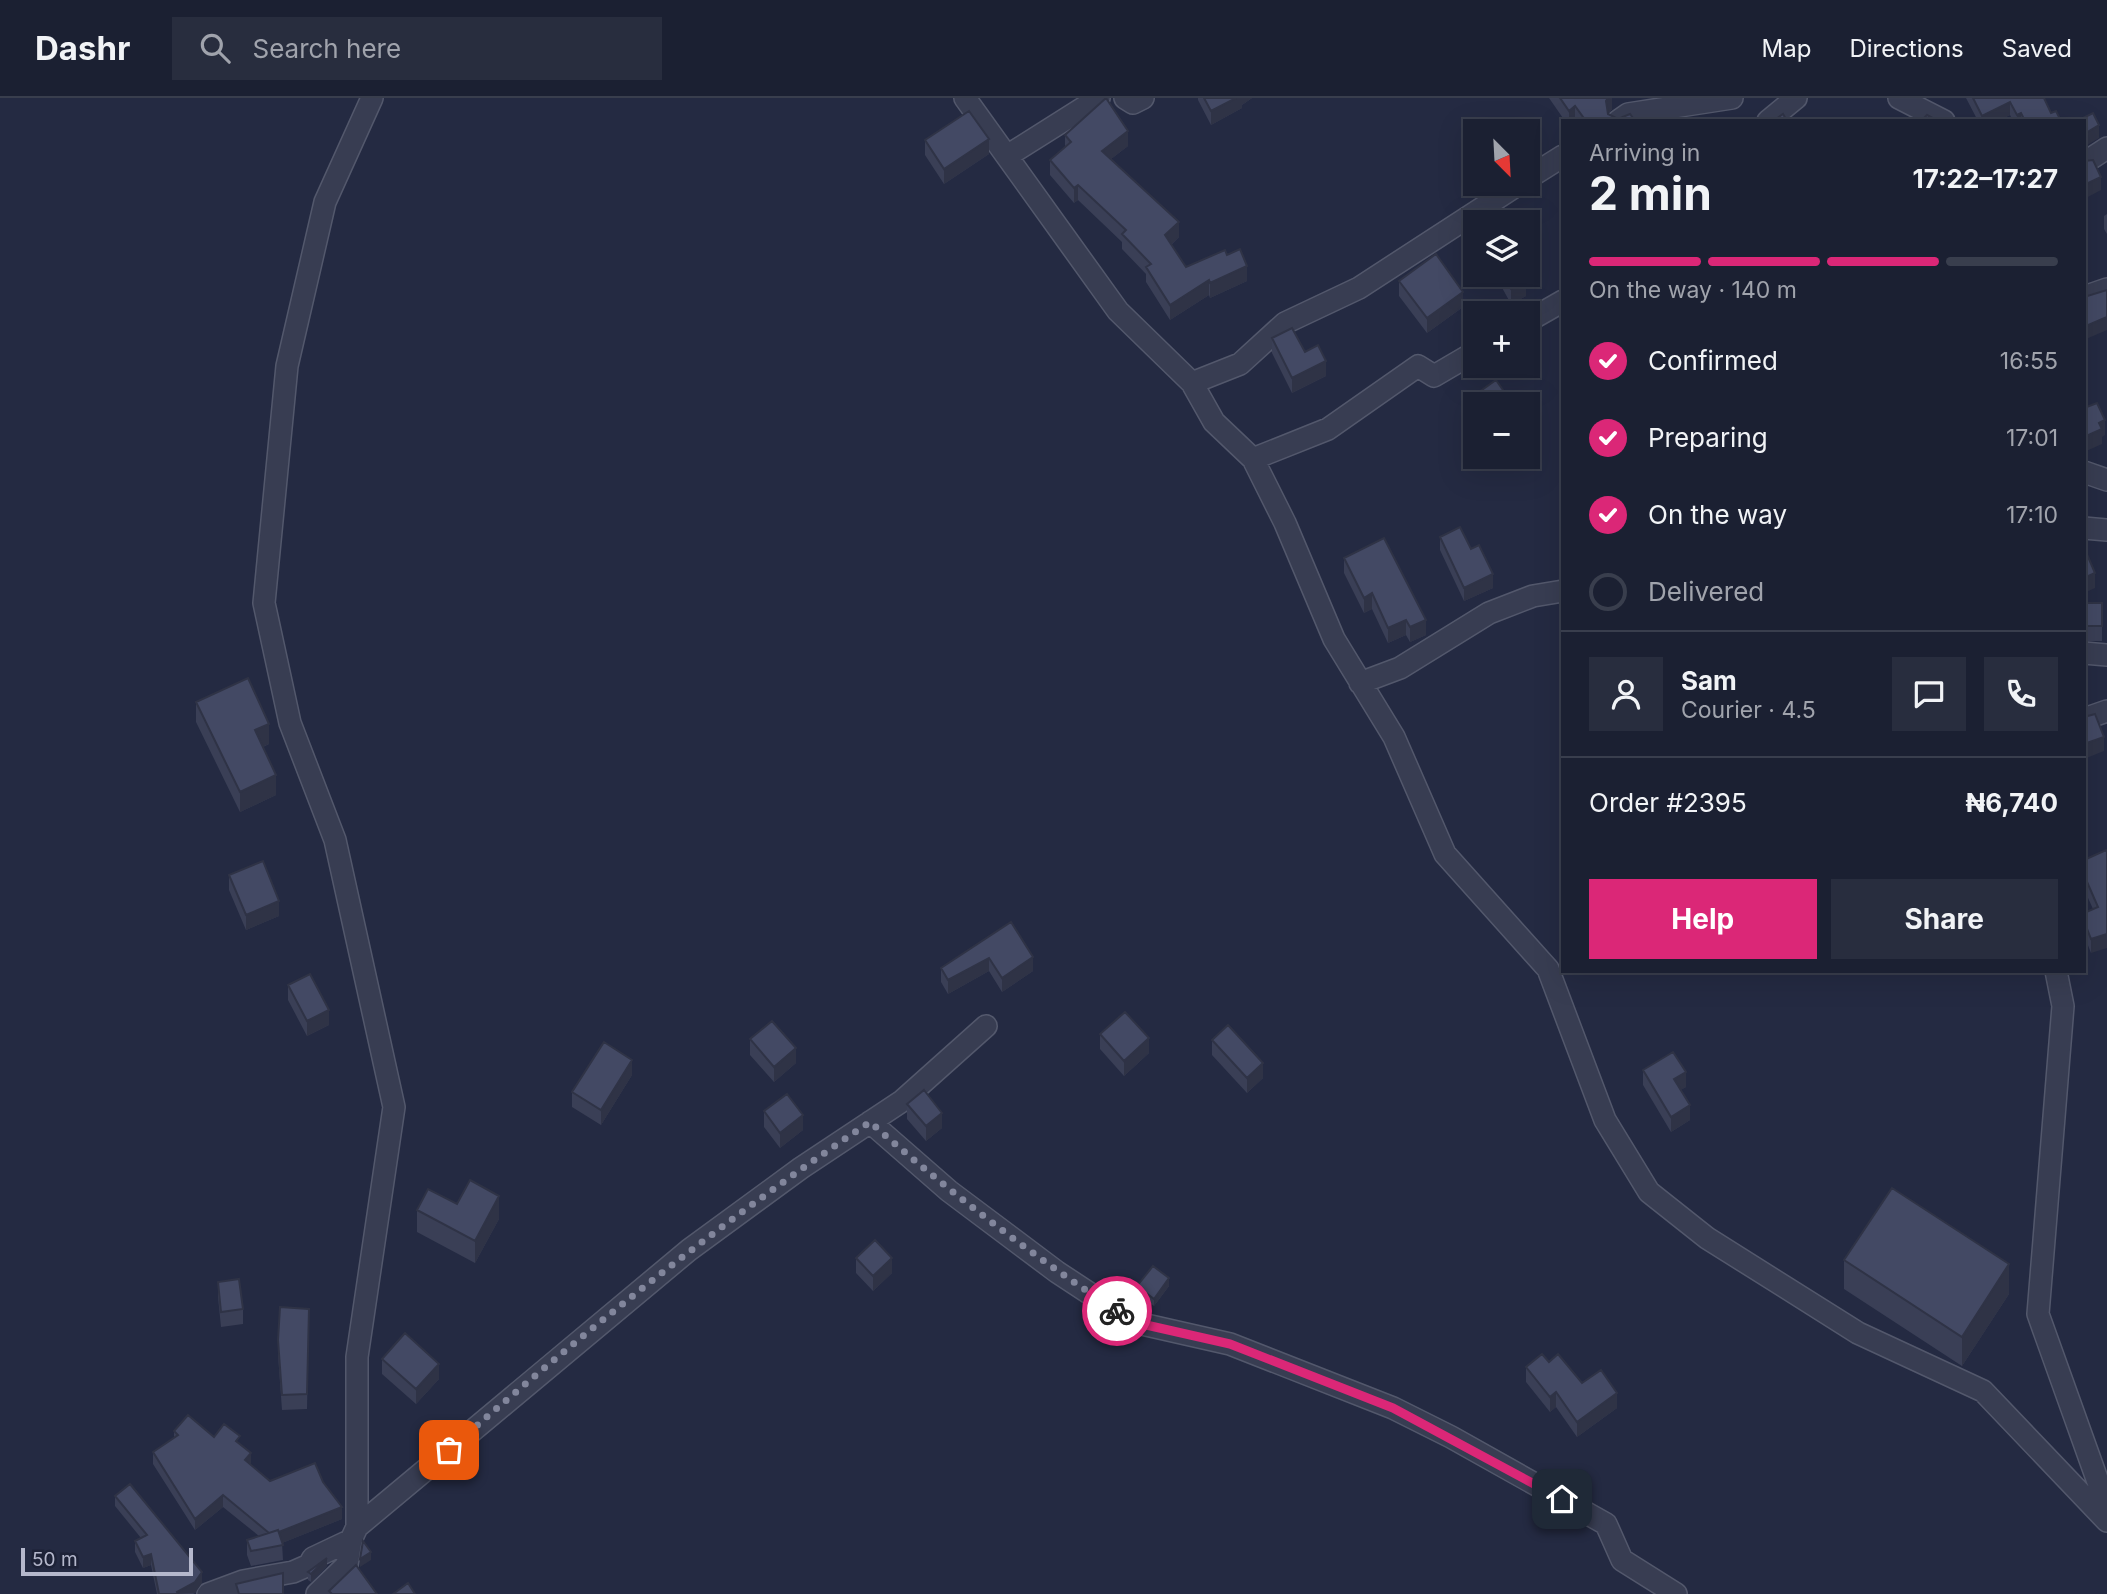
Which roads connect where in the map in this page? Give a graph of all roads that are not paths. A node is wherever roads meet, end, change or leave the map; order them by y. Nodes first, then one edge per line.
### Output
1 (372, 98) edge
2 (965, 98) edge
3 (1099, 98) edge
4 (1125, 98) edge
5 (1143, 98) edge
6 (1732, 98) edge
7 (1796, 98) edge
8 (1899, 98) edge
9 (1621, 119) edge
10 (1770, 119) edge
11 (1940, 119) edge
12 (2107, 148) edge
13 (1007, 156) junction
14 (1561, 157) edge
15 (2086, 162) edge
16 (1540, 170) edge
17 (1501, 196) edge
18 (1561, 302) edge
19 (1540, 314) edge
20 (1463, 359) edge
21 (1192, 383) junction
22 (1253, 459) junction
23 (2086, 473) edge
24 (2107, 480) edge
25 (2086, 528) edge
26 (2107, 530) edge
27 (1561, 591) edge
28 (2086, 653) edge
29 (2107, 655) edge
30 (1360, 683) junction
31 (2107, 711) edge
32 (2086, 718) edge
33 (1555, 969) edge
34 (2056, 973) edge
35 (986, 1026) dead end
36 (870, 1122) junction
37 (2107, 1507) edge
38 (2107, 1521) edge
39 (354, 1534) junction
40 (208, 1594) edge
41 (317, 1594) edge
42 (1676, 1594) edge

1 - 39 street
2 - 13 street
3 - 13 street
4 - 5 street
6 - 9 street
7 - 10 street
8 - 11 street
12 - 15 street
13 - 21 street
14 - 16 street
17 - 21 street
18 - 19 street
20 - 22 street
21 - 22 street
22 - 30 street
23 - 24 street
25 - 26 street
27 - 30 street
28 - 29 street
30 - 33 street
31 - 32 street
33 - 38 street
34 - 37 street
35 - 36 street
36 - 39 street
36 - 42 street
39 - 40 street
39 - 41 street

